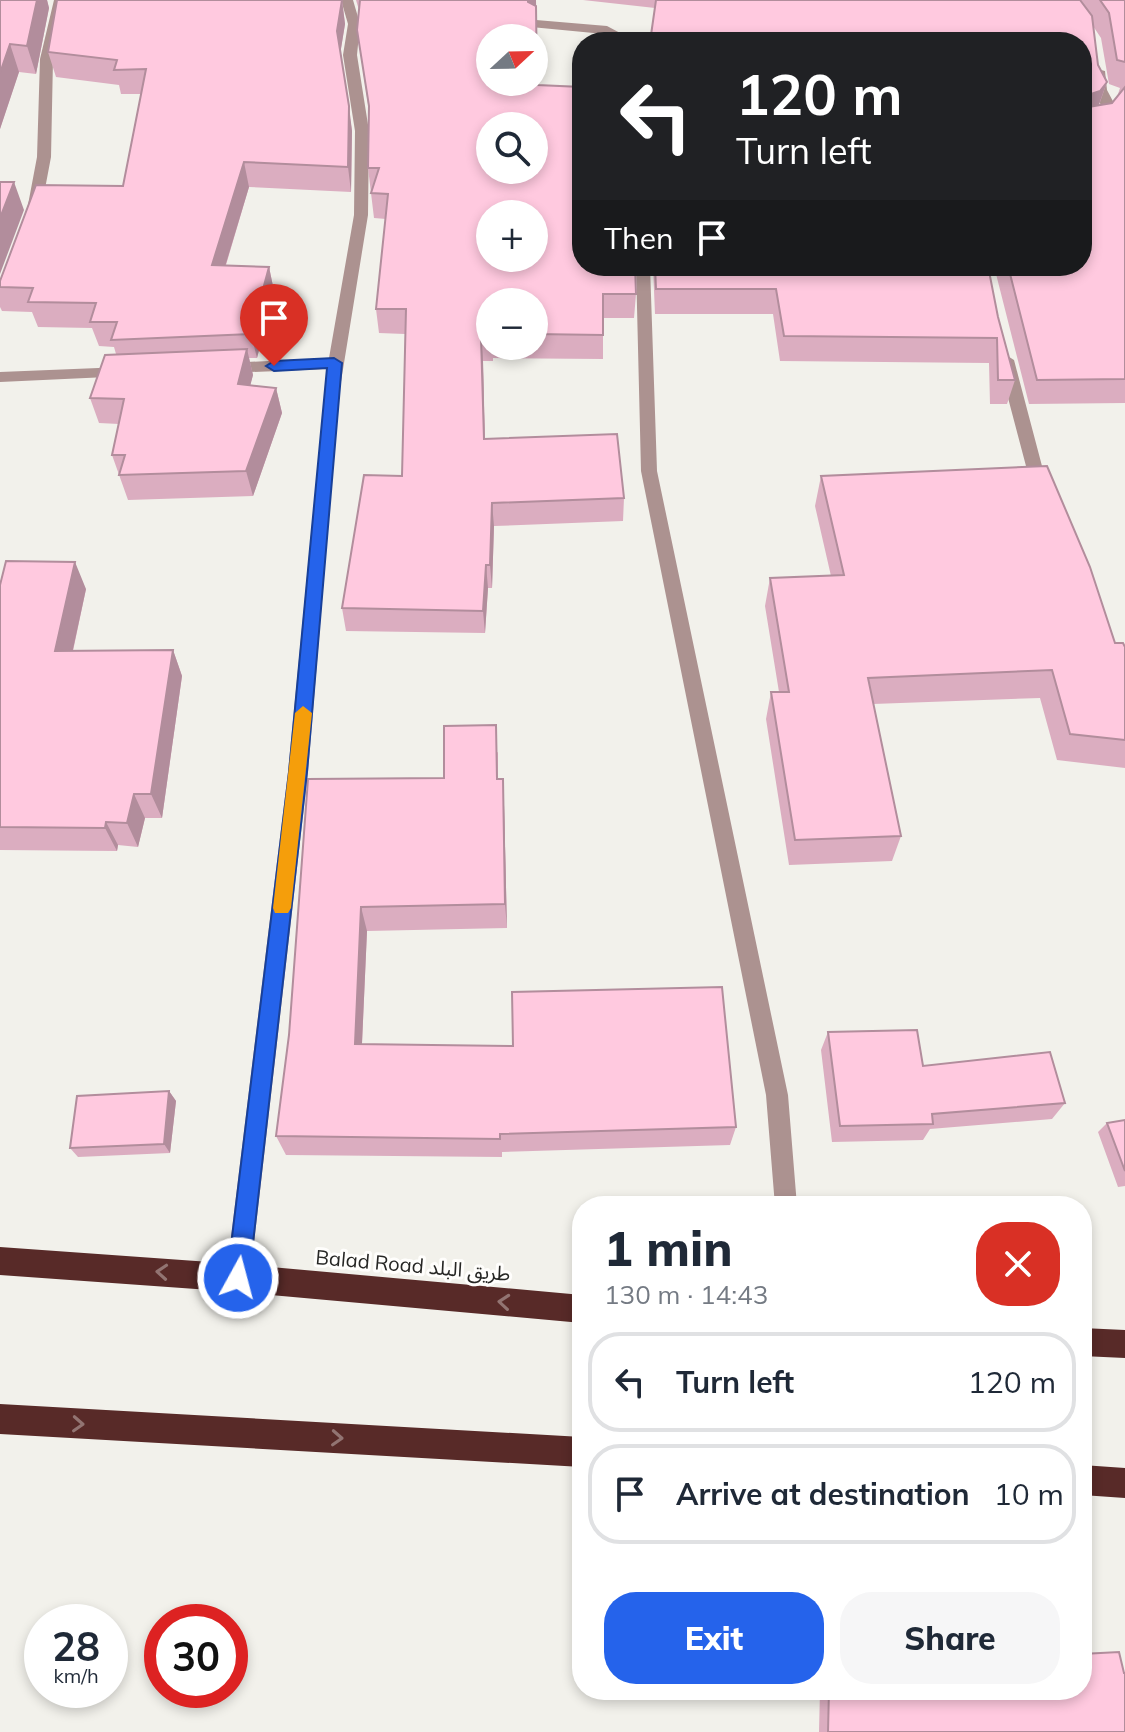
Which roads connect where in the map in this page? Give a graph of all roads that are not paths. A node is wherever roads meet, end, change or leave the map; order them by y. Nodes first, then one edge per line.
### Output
1 (60, 0) edge
2 (347, 0) edge
3 (548, 25) edge
4 (610, 32) edge
5 (1095, 52) edge
6 (1100, 90) junction
7 (1125, 95) edge
8 (1092, 124) edge
9 (29, 223) edge
10 (643, 276) edge
11 (1001, 341) edge
12 (334, 363) junction
13 (207, 369) edge
14 (143, 371) edge
15 (0, 377) edge
16 (1052, 508) edge
17 (785, 1196) edge
18 (0, 1261) edge
19 (238, 1278) junction
20 (572, 1308) edge
21 (1092, 1342) edge
22 (1125, 1344) edge
23 (0, 1419) edge
24 (572, 1451) edge
25 (1092, 1481) edge
26 (1125, 1483) edge

1 - 9 street
2 - 12 street
3 - 4 street
5 - 6 street
6 - 7 street
6 - 8 street
10 - 17 street
11 - 16 street
12 - 13 street
12 - 19 street
14 - 15 street
19 -> 18 highway, Balad Road طريق البلد
20 -> 19 highway, Balad Road طريق البلد
21 - 22 highway
23 -> 24 highway
25 - 26 highway

